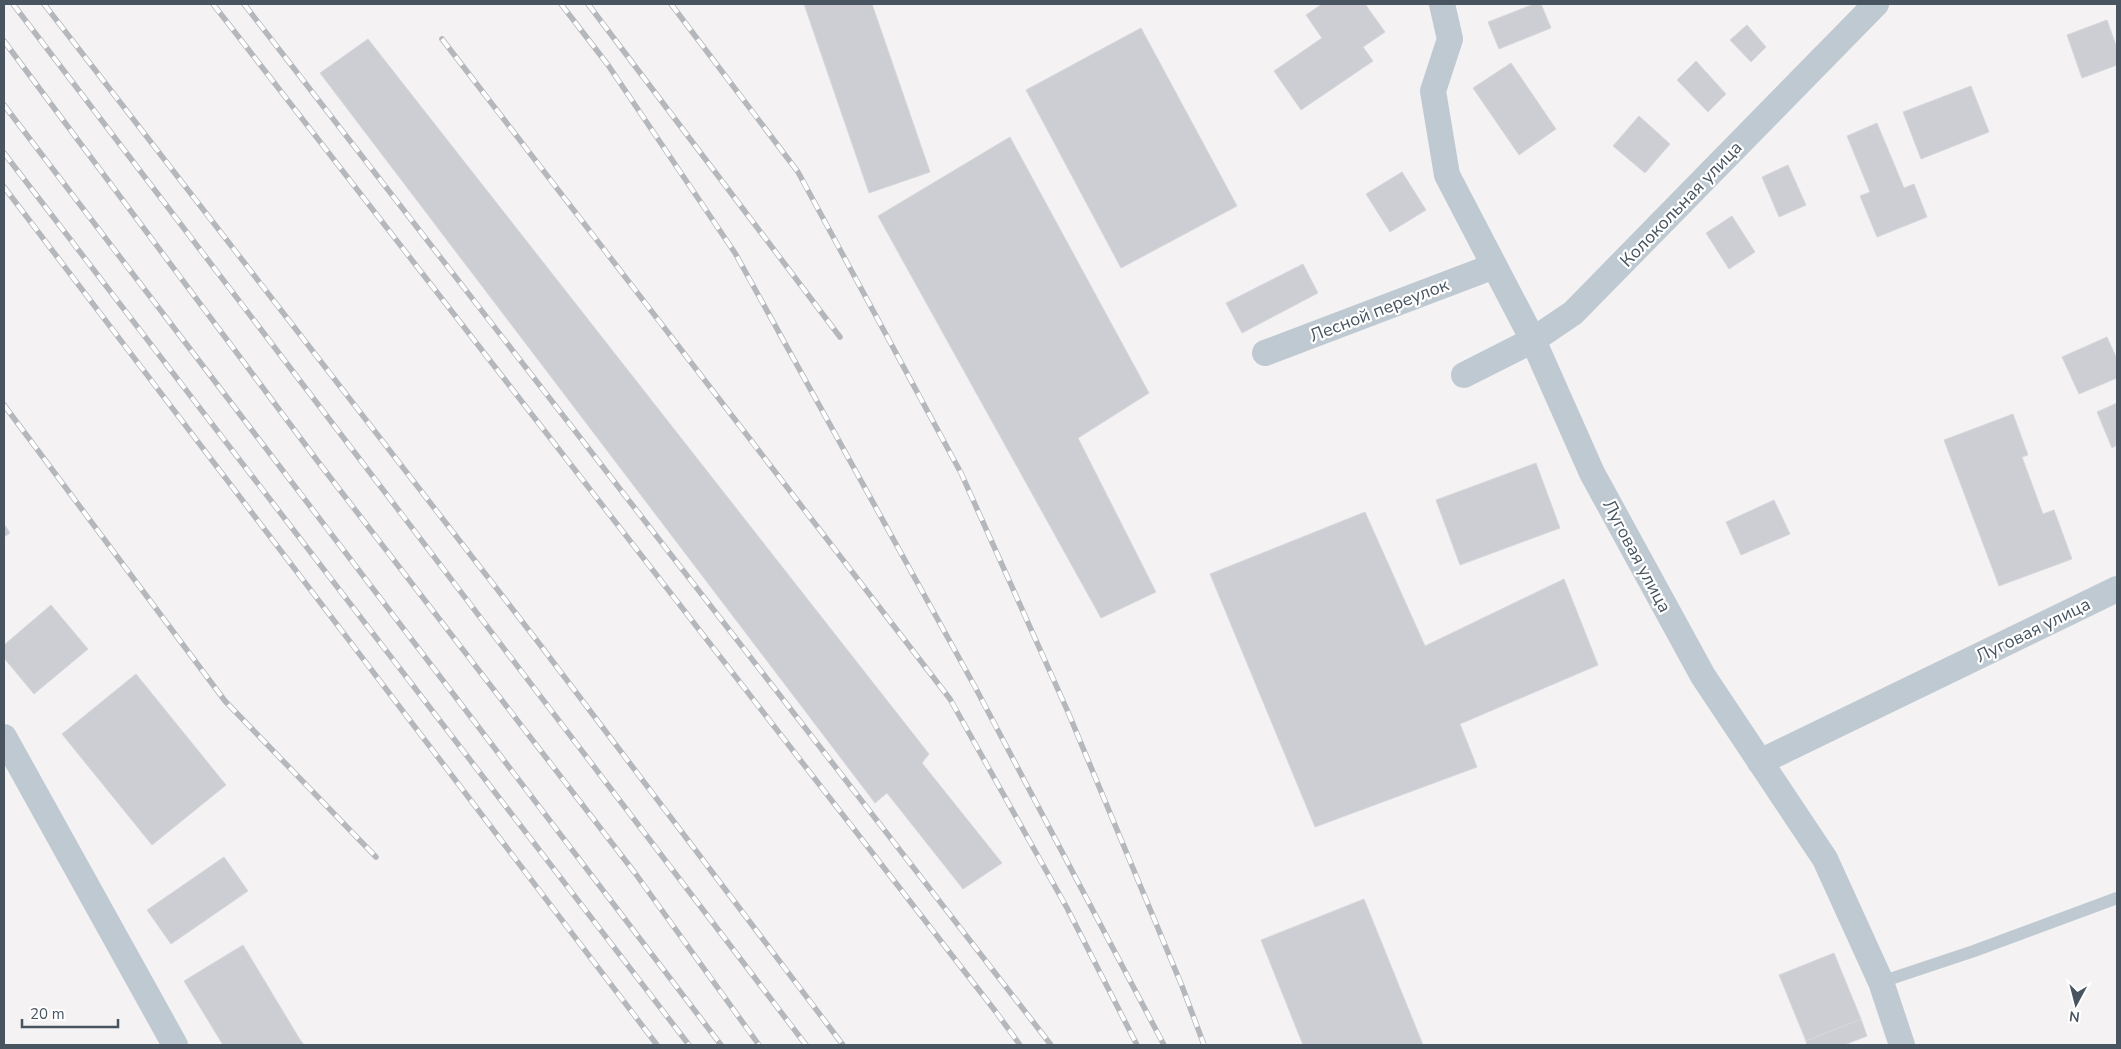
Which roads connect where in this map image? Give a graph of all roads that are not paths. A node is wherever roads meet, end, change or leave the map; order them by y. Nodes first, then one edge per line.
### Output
1 (1442, 4) edge
2 (1876, 4) edge
3 (1494, 266) junction
4 (1533, 340) junction
5 (1265, 353) dead end
6 (1464, 375) dead end
7 (2117, 589) edge
8 (4, 737) edge
9 (1760, 762) junction
10 (2117, 898) edge
11 (1881, 982) junction
12 (175, 1045) edge
13 (1902, 1045) edge

1 - 3 street
2 - 4 street, Колокольная улица
3 - 4 street
3 - 5 street, Лесной переулок
4 - 6 street, Колокольная улица
4 - 9 street, Луговая улица
7 - 9 street, Луговая улица
8 - 12 street
9 - 11 street, Луговая улица
10 - 11 lane
11 - 13 street, Луговая улица

